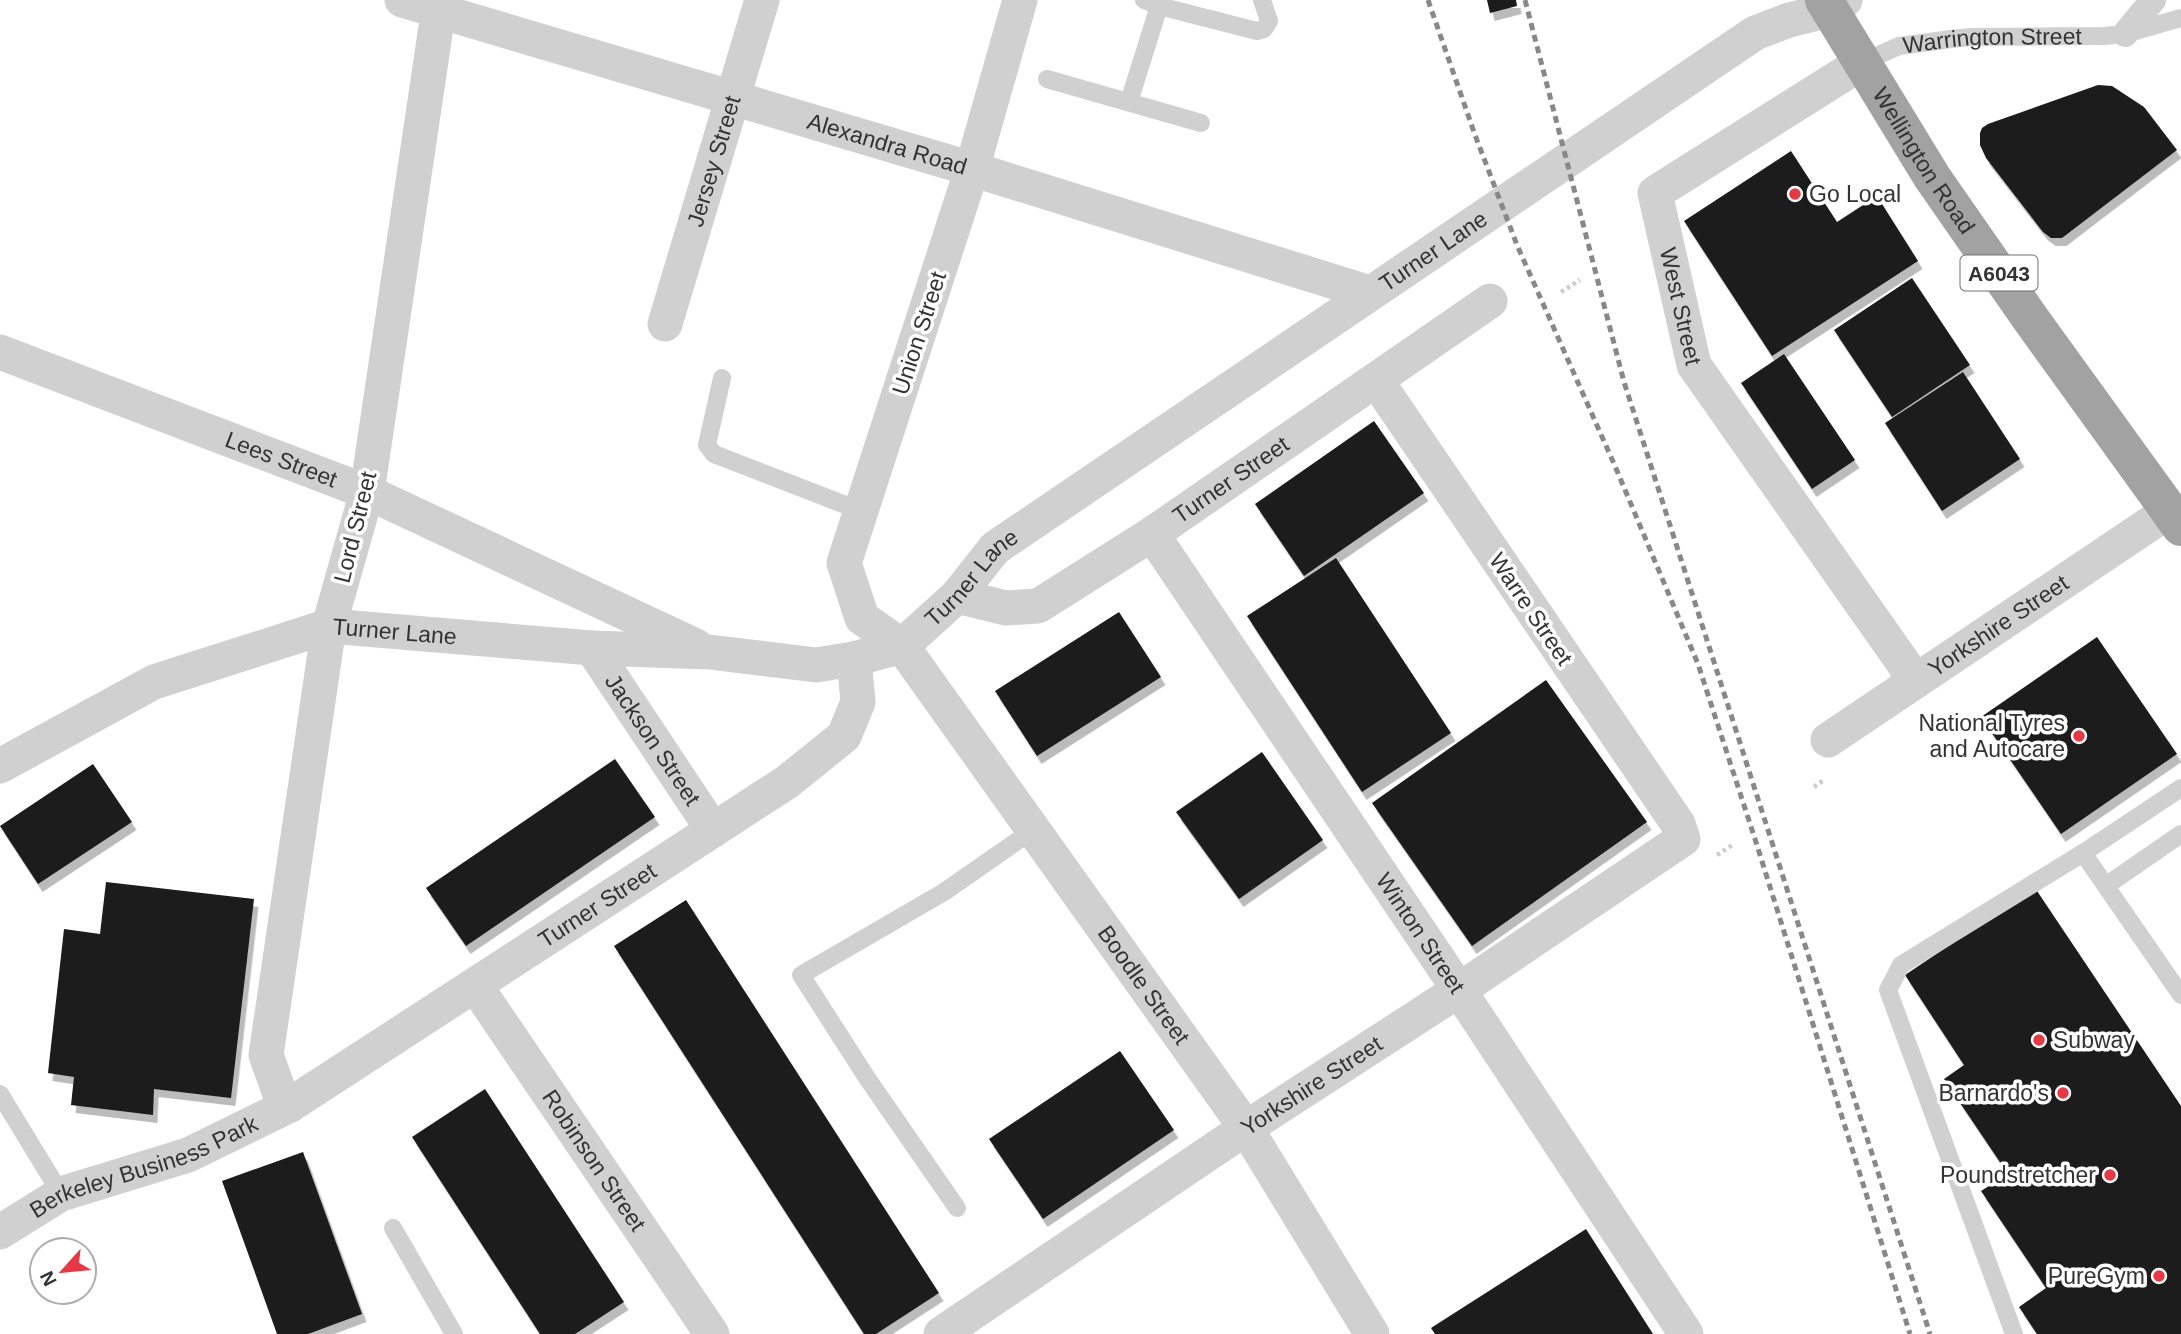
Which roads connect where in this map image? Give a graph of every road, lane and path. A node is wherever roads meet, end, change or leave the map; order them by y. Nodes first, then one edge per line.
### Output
1 (402, 0) edge
2 (762, 0) edge
3 (1020, 0) edge
4 (1262, 0) edge
5 (2153, 0) edge
6 (1152, 3) edge
7 (1833, 3) edge
8 (439, 5) edge
9 (2181, 18) edge
10 (2125, 34) junction
11 (1863, 62) junction
12 (1047, 79) dead end
13 (732, 99) junction
14 (1129, 102) junction
15 (1201, 123) dead end
16 (972, 169) junction
17 (1580, 280) dead end
18 (1561, 292) dead end
19 (1370, 293) junction
20 (1490, 301) dead end
21 (665, 324) dead end
22 (0, 352) edge
23 (722, 378) dead end
24 (1376, 380) junction
25 (367, 492) junction
26 (861, 511) junction
27 (2175, 519) edge
28 (1152, 534) junction
29 (957, 596) junction
30 (328, 626) junction
31 (902, 646) junction
32 (592, 648) junction
33 (709, 652) junction
34 (854, 659) junction
35 (1916, 681) junction
36 (1828, 740) dead end
37 (0, 766) edge
38 (2181, 788) edge
39 (713, 830) junction
40 (1033, 830) junction
41 (2181, 834) edge
42 (1683, 839) joint
43 (2083, 853) junction
44 (2107, 885) junction
45 (475, 985) junction
46 (1459, 990) junction
47 (2181, 995) edge
48 (0, 1094) edge
49 (285, 1099) junction
50 (1246, 1128) junction
51 (61, 1194) junction
52 (957, 1208) dead end
53 (393, 1228) dead end
54 (0, 1232) edge
55 (454, 1334) edge
56 (712, 1334) edge
57 (941, 1334) edge
58 (1372, 1334) edge
59 (1686, 1334) edge
60 (2014, 1334) edge

1 - 8 street, Alexandra Road
2 - 13 street, Jersey Street
3 - 16 street, Union Street
4 - 6 lane
5 - 10 street
6 - 14 lane
7 - 11 highway, Wellington Road / A6043
7 - 19 street, Turner Lane
8 - 13 street, Alexandra Road
8 - 25 street, Lord Street
9 - 10 lane, Warrington Street
10 - 11 lane, Warrington Street
11 - 27 highway, Wellington Road / A6043
11 - 35 street, West Street
12 - 14 lane
13 - 16 street, Alexandra Road
13 - 21 street, Jersey Street
14 - 15 lane
16 - 19 street, Alexandra Road
16 - 26 street, Union Street
17 - 18 path
19 - 29 street, Turner Lane
20 - 24 street, Turner Street
22 - 25 street, Lees Street
23 - 26 lane
24 - 28 street, Turner Street
24 - 42 street, Warre Street
25 - 30 street, Lord Street
25 - 33 street, Lees Street
26 - 31 street, Union Street
27 - 35 street, Yorkshire Street
28 - 29 street, Turner Street
28 - 46 street, Winton Street
29 - 31 street, Turner Lane
30 - 32 street, Turner Lane
30 - 37 street, Turner Lane
30 - 49 street, Lord Street
31 - 34 street, Turner Lane
31 - 40 street, Boodle Street
32 - 33 street, Turner Lane
32 - 39 street, Jackson Street
33 - 34 street, Turner Lane
34 - 39 street, Turner Street
35 - 36 street, Yorkshire Street
38 - 43 lane
39 - 45 street, Turner Street
40 - 50 street, Boodle Street
40 - 52 lane
41 - 44 lane
42 - 46 street, Yorkshire Street
43 - 44 lane
43 - 60 lane
44 - 47 lane
45 - 49 street, Turner Street
45 - 56 street, Robinson Street
46 - 50 street, Yorkshire Street
46 - 59 street, Winton Street
48 - 51 lane
49 - 51 street, Berkeley Business Park
50 - 57 street, Yorkshire Street
50 - 58 street, Boodle Street
51 - 54 street, Berkeley Business Park
53 - 55 lane

